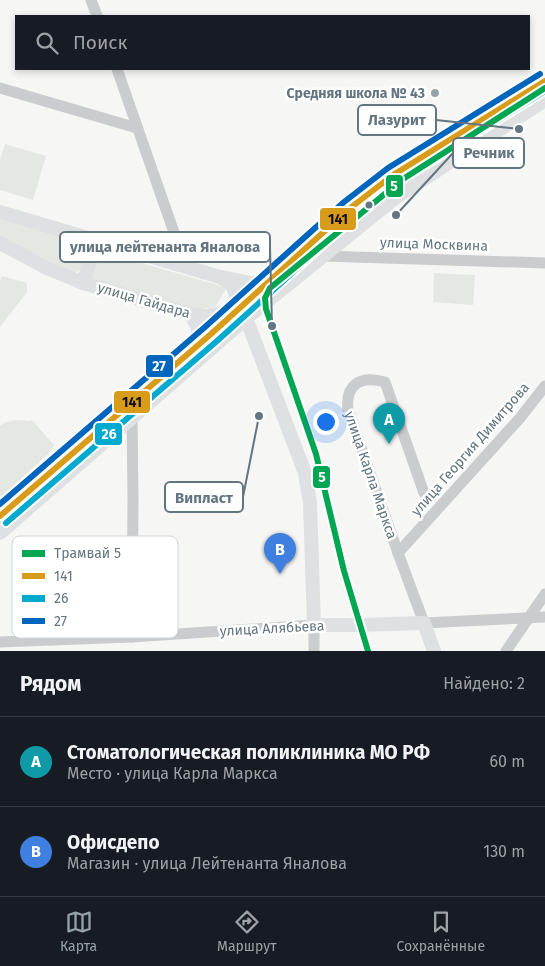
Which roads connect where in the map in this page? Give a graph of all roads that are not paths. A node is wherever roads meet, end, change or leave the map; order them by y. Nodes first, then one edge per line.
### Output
1 (91, 0) edge
2 (97, 15) edge
3 (116, 70) edge
4 (545, 81) edge
5 (0, 88) edge
6 (545, 100) edge
7 (137, 128) junction
8 (0, 212) edge
9 (96, 240) junction
10 (0, 243) edge
11 (322, 256) junction
12 (161, 259) junction
13 (545, 263) edge
14 (220, 277) junction
15 (83, 282) junction
16 (266, 283) junction
17 (190, 314) junction
18 (241, 315) junction
19 (198, 345) junction
20 (545, 386) edge
21 (132, 417) junction
22 (424, 493) dead end
23 (0, 516) edge
24 (0, 533) edge
25 (133, 536) edge
26 (398, 553) junction
27 (545, 594) edge
28 (545, 616) edge
29 (529, 618) junction
30 (424, 623) junction
31 (314, 625) junction
32 (178, 634) edge
33 (125, 638) edge
34 (0, 642) edge
35 (78, 645) edge
36 (314, 651) edge
37 (434, 651) edge
38 (506, 651) edge

1 - 2 street
3 - 7 street
4 - 16 main road
5 - 7 street
6 - 11 main road
7 - 12 street
8 - 9 main road
9 - 12 main road
9 - 15 main road
10 - 15 main road, улица Гайдара
11 - 13 street, улица Москвина
11 - 18 main road
12 - 14 main road
14 - 16 main road
14 - 18 main road
15 - 17 main road, улица Гайдара
16 - 18 main road
17 - 18 main road, улица Гайдара
17 - 19 main road
18 - 19 main road
18 - 21 main road
18 - 31 main road
19 - 23 main road
20 - 26 street, улица Георгия Димитрова
21 - 24 main road
21 - 25 street
22 - 26 street, улица Карла Маркса
26 - 30 street, улица Карла Маркса
27 - 29 street
28 - 29 street, улица Алябьева
29 - 30 street, улица Алябьева
29 - 38 street
30 - 31 main road, улица Алябьева
30 - 37 main road, улица Карла Маркса
31 - 32 street, улица Алябьева
31 - 36 street
33 - 35 street, улица Алябьева
34 - 35 street, улица Алябьева

